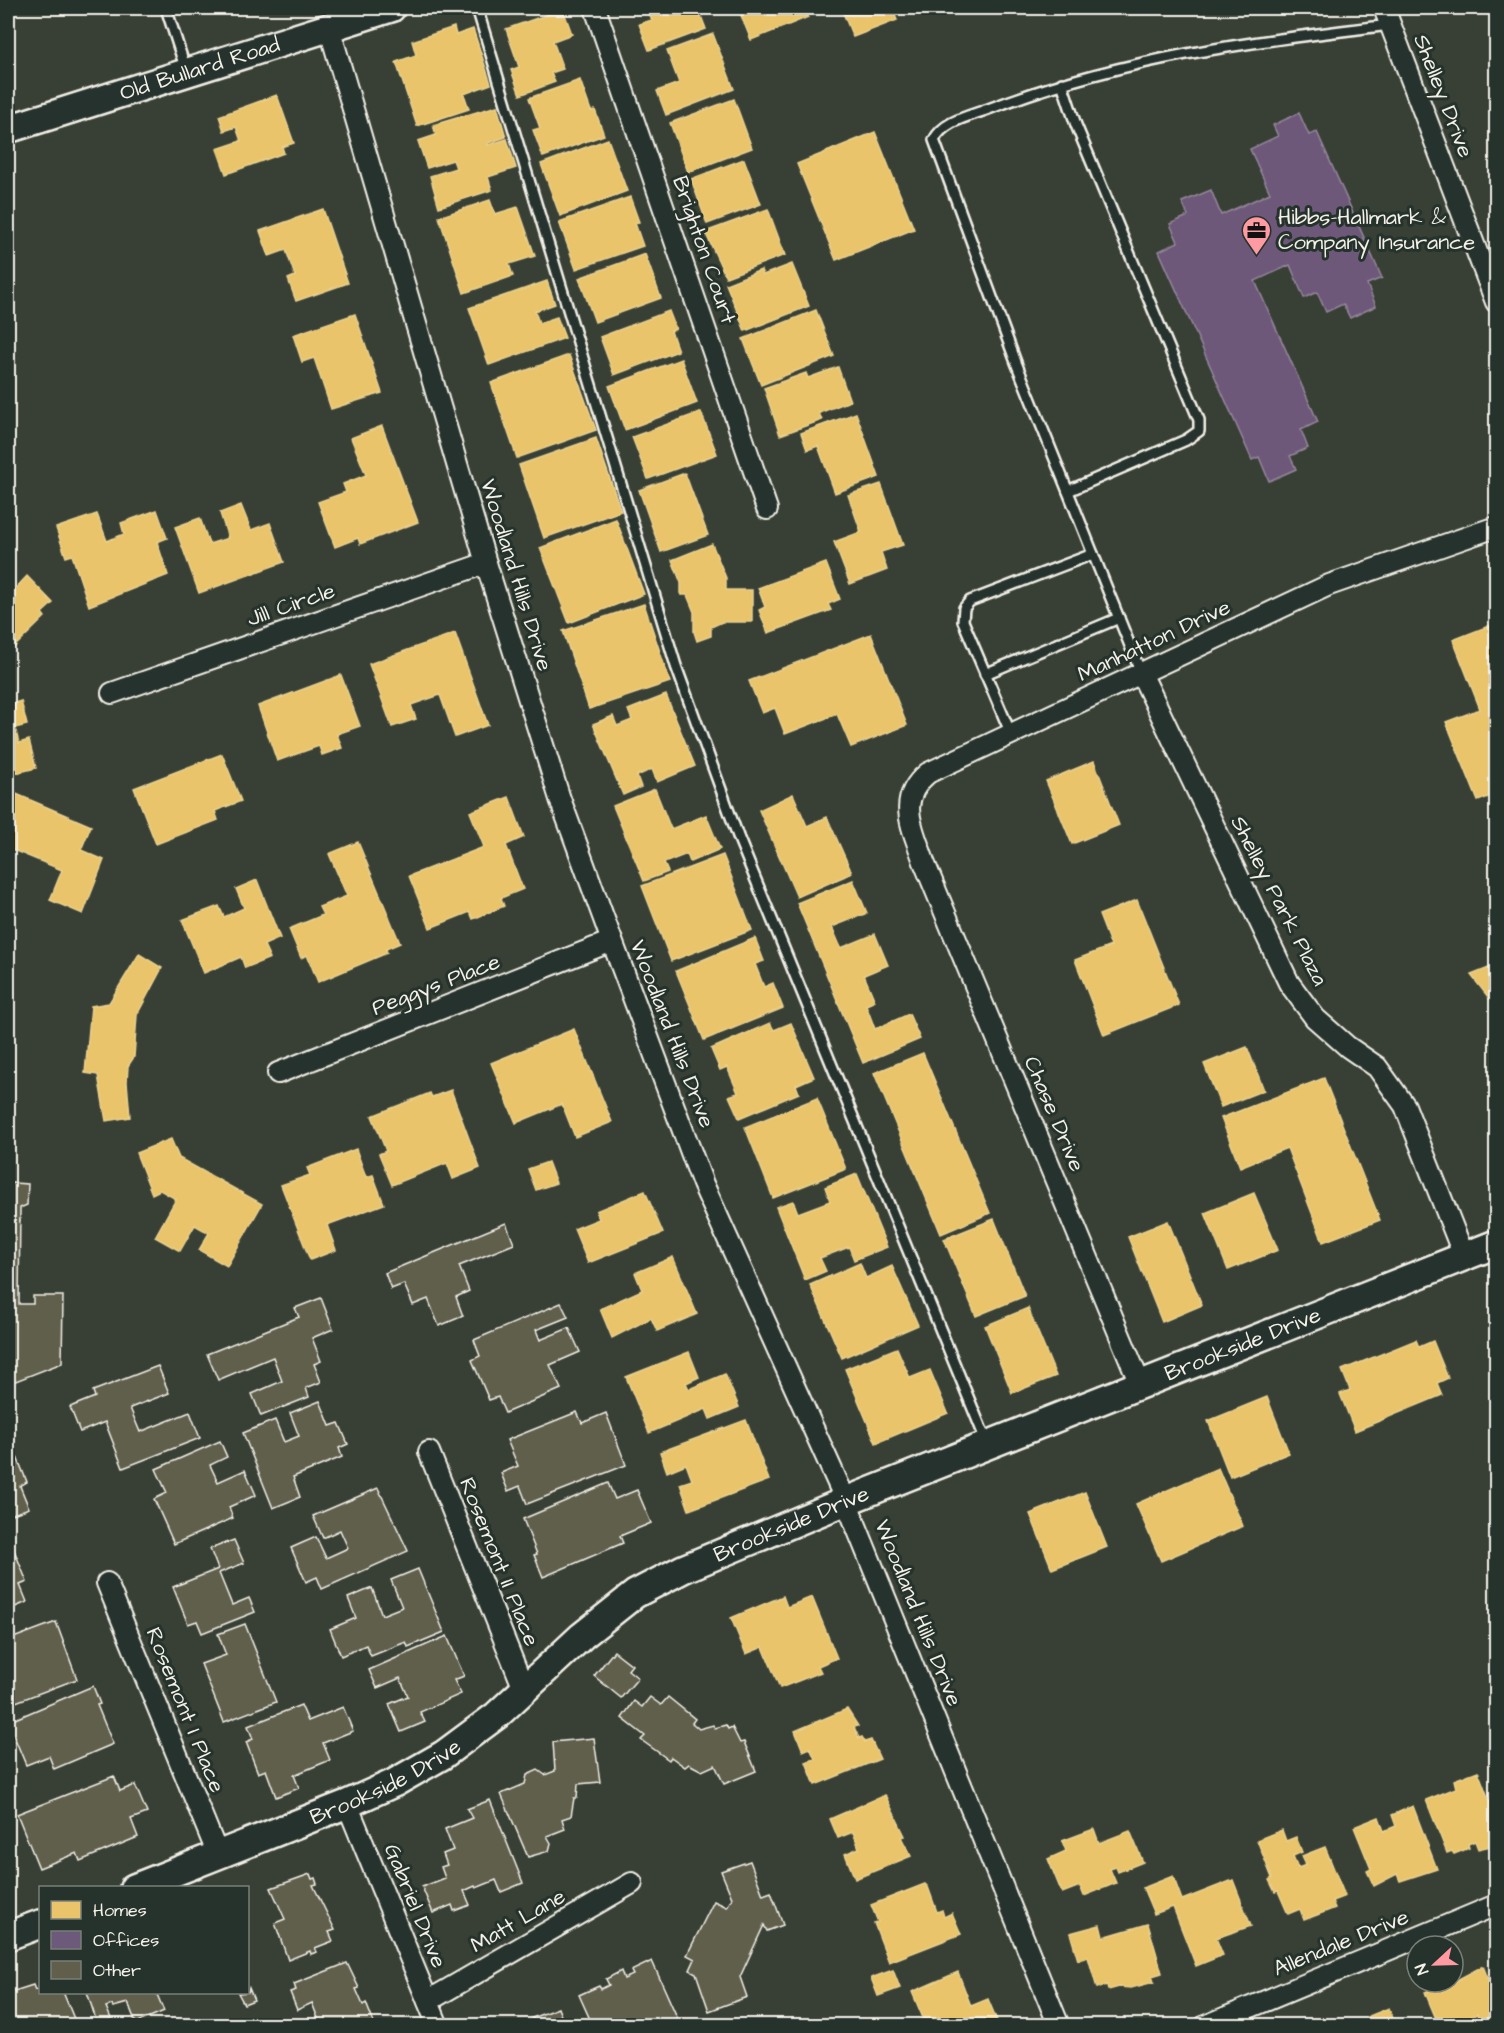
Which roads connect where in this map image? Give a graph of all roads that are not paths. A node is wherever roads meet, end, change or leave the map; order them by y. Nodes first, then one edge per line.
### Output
1 (166, 8) edge
2 (391, 8) edge
3 (477, 8) edge
4 (595, 8) edge
5 (1387, 16) edge
6 (329, 27) junction
7 (187, 72) junction
8 (1062, 83) junction
9 (8, 129) edge
10 (1497, 302) edge
11 (1068, 492) junction
12 (767, 509) dead end
13 (1497, 527) edge
14 (1093, 554) junction
15 (486, 563) junction
16 (1119, 618) junction
17 (1141, 673) junction
18 (985, 674) junction
19 (112, 693) dead end
20 (1011, 734) junction
21 (924, 862) joint
22 (612, 941) junction
23 (278, 1072) dead end
24 (1497, 1244) edge
25 (1464, 1256) junction
26 (1140, 1384) junction
27 (988, 1445) junction
28 (429, 1452) dead end
29 (846, 1501) junction
30 (107, 1583) dead end
31 (524, 1689) junction
32 (347, 1804) junction
33 (218, 1855) junction
34 (632, 1883) dead end
35 (137, 1886) edge
36 (1497, 1905) edge
37 (39, 1924) edge
38 (8, 1936) edge
39 (428, 2001) junction
40 (438, 2025) edge
41 (1059, 2025) edge
42 (1204, 2025) edge

1 - 7 lane
2 - 6 street, Old Bullard Road
3 - 27 lane
4 - 12 street, Brighton Court
5 - 8 lane
5 - 10 street, Shelley Drive
6 - 7 street, Old Bullard Road
6 - 15 street, Woodland Hills Drive
7 - 9 street, Old Bullard Road
8 - 11 lane
8 - 11 lane
11 - 14 lane
13 - 17 street, Manhatton Drive
14 - 16 lane
14 - 18 lane
15 - 19 street, Jill Circle
15 - 22 street, Woodland Hills Drive
16 - 17 lane
16 - 18 lane
17 - 20 street, Manhatton Drive
17 - 25 street, Shelley Park Plaza
18 - 20 lane
20 - 21 street, Manhatton Drive
21 - 26 street, Chase Drive
22 - 23 street, Peggys Place
22 - 29 street, Woodland Hills Drive
24 - 25 street, Brookside Drive
25 - 26 street, Brookside Drive
26 - 27 street, Brookside Drive
27 - 29 street, Brookside Drive
28 - 31 street, Rosemont II Place
29 - 31 street, Brookside Drive
29 - 41 street, Woodland Hills Drive
30 - 33 street, Rosemont I Place
31 - 32 street, Brookside Drive
32 - 33 street, Brookside Drive
32 - 39 street, Gabriel Drive
33 - 35 street, Brookside Drive
34 - 39 street, Matt Lane
36 - 42 street, Allendale Drive
37 - 38 street
39 - 40 street, Gabriel Drive

